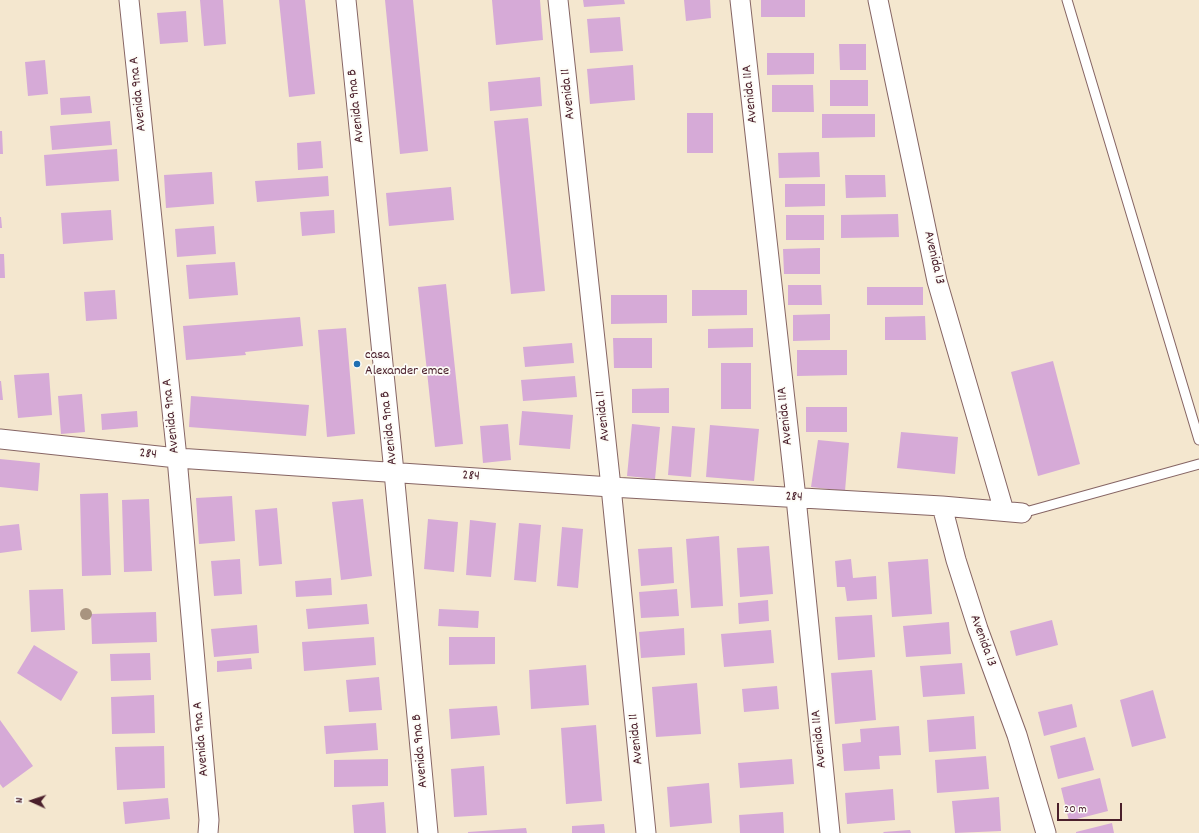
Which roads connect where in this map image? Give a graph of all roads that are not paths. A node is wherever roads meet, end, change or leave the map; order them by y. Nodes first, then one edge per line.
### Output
1 (129, 0) edge
2 (346, 0) edge
3 (558, 0) edge
4 (740, 0) edge
5 (878, 0) edge
6 (1067, 0) edge
7 (0, 439) edge
8 (1199, 440) edge
9 (177, 458) junction
10 (1199, 464) edge
11 (394, 472) junction
12 (611, 487) junction
13 (796, 498) junction
14 (942, 506) junction
15 (1013, 512) junction
16 (208, 833) edge
17 (428, 833) edge
18 (646, 833) edge
19 (830, 833) edge
20 (1046, 833) edge

1 - 9 street, Avenida 9na A
2 - 11 street, Avenida 9na B
3 - 12 street, Avenida 11
4 - 13 street, Avenida 11A
5 - 15 street, Avenida 13
6 - 8 lane
7 - 9 street, 284
9 - 11 street, 284
9 - 16 street, Avenida 9na A
10 - 15 lane
11 - 12 street, 284
11 - 17 street, Avenida 9na B
12 - 13 street, 284
12 - 18 street, Avenida 11
13 - 14 street, 284
13 - 19 street, Avenida 11A
14 - 15 street
14 - 20 street, Avenida 13

